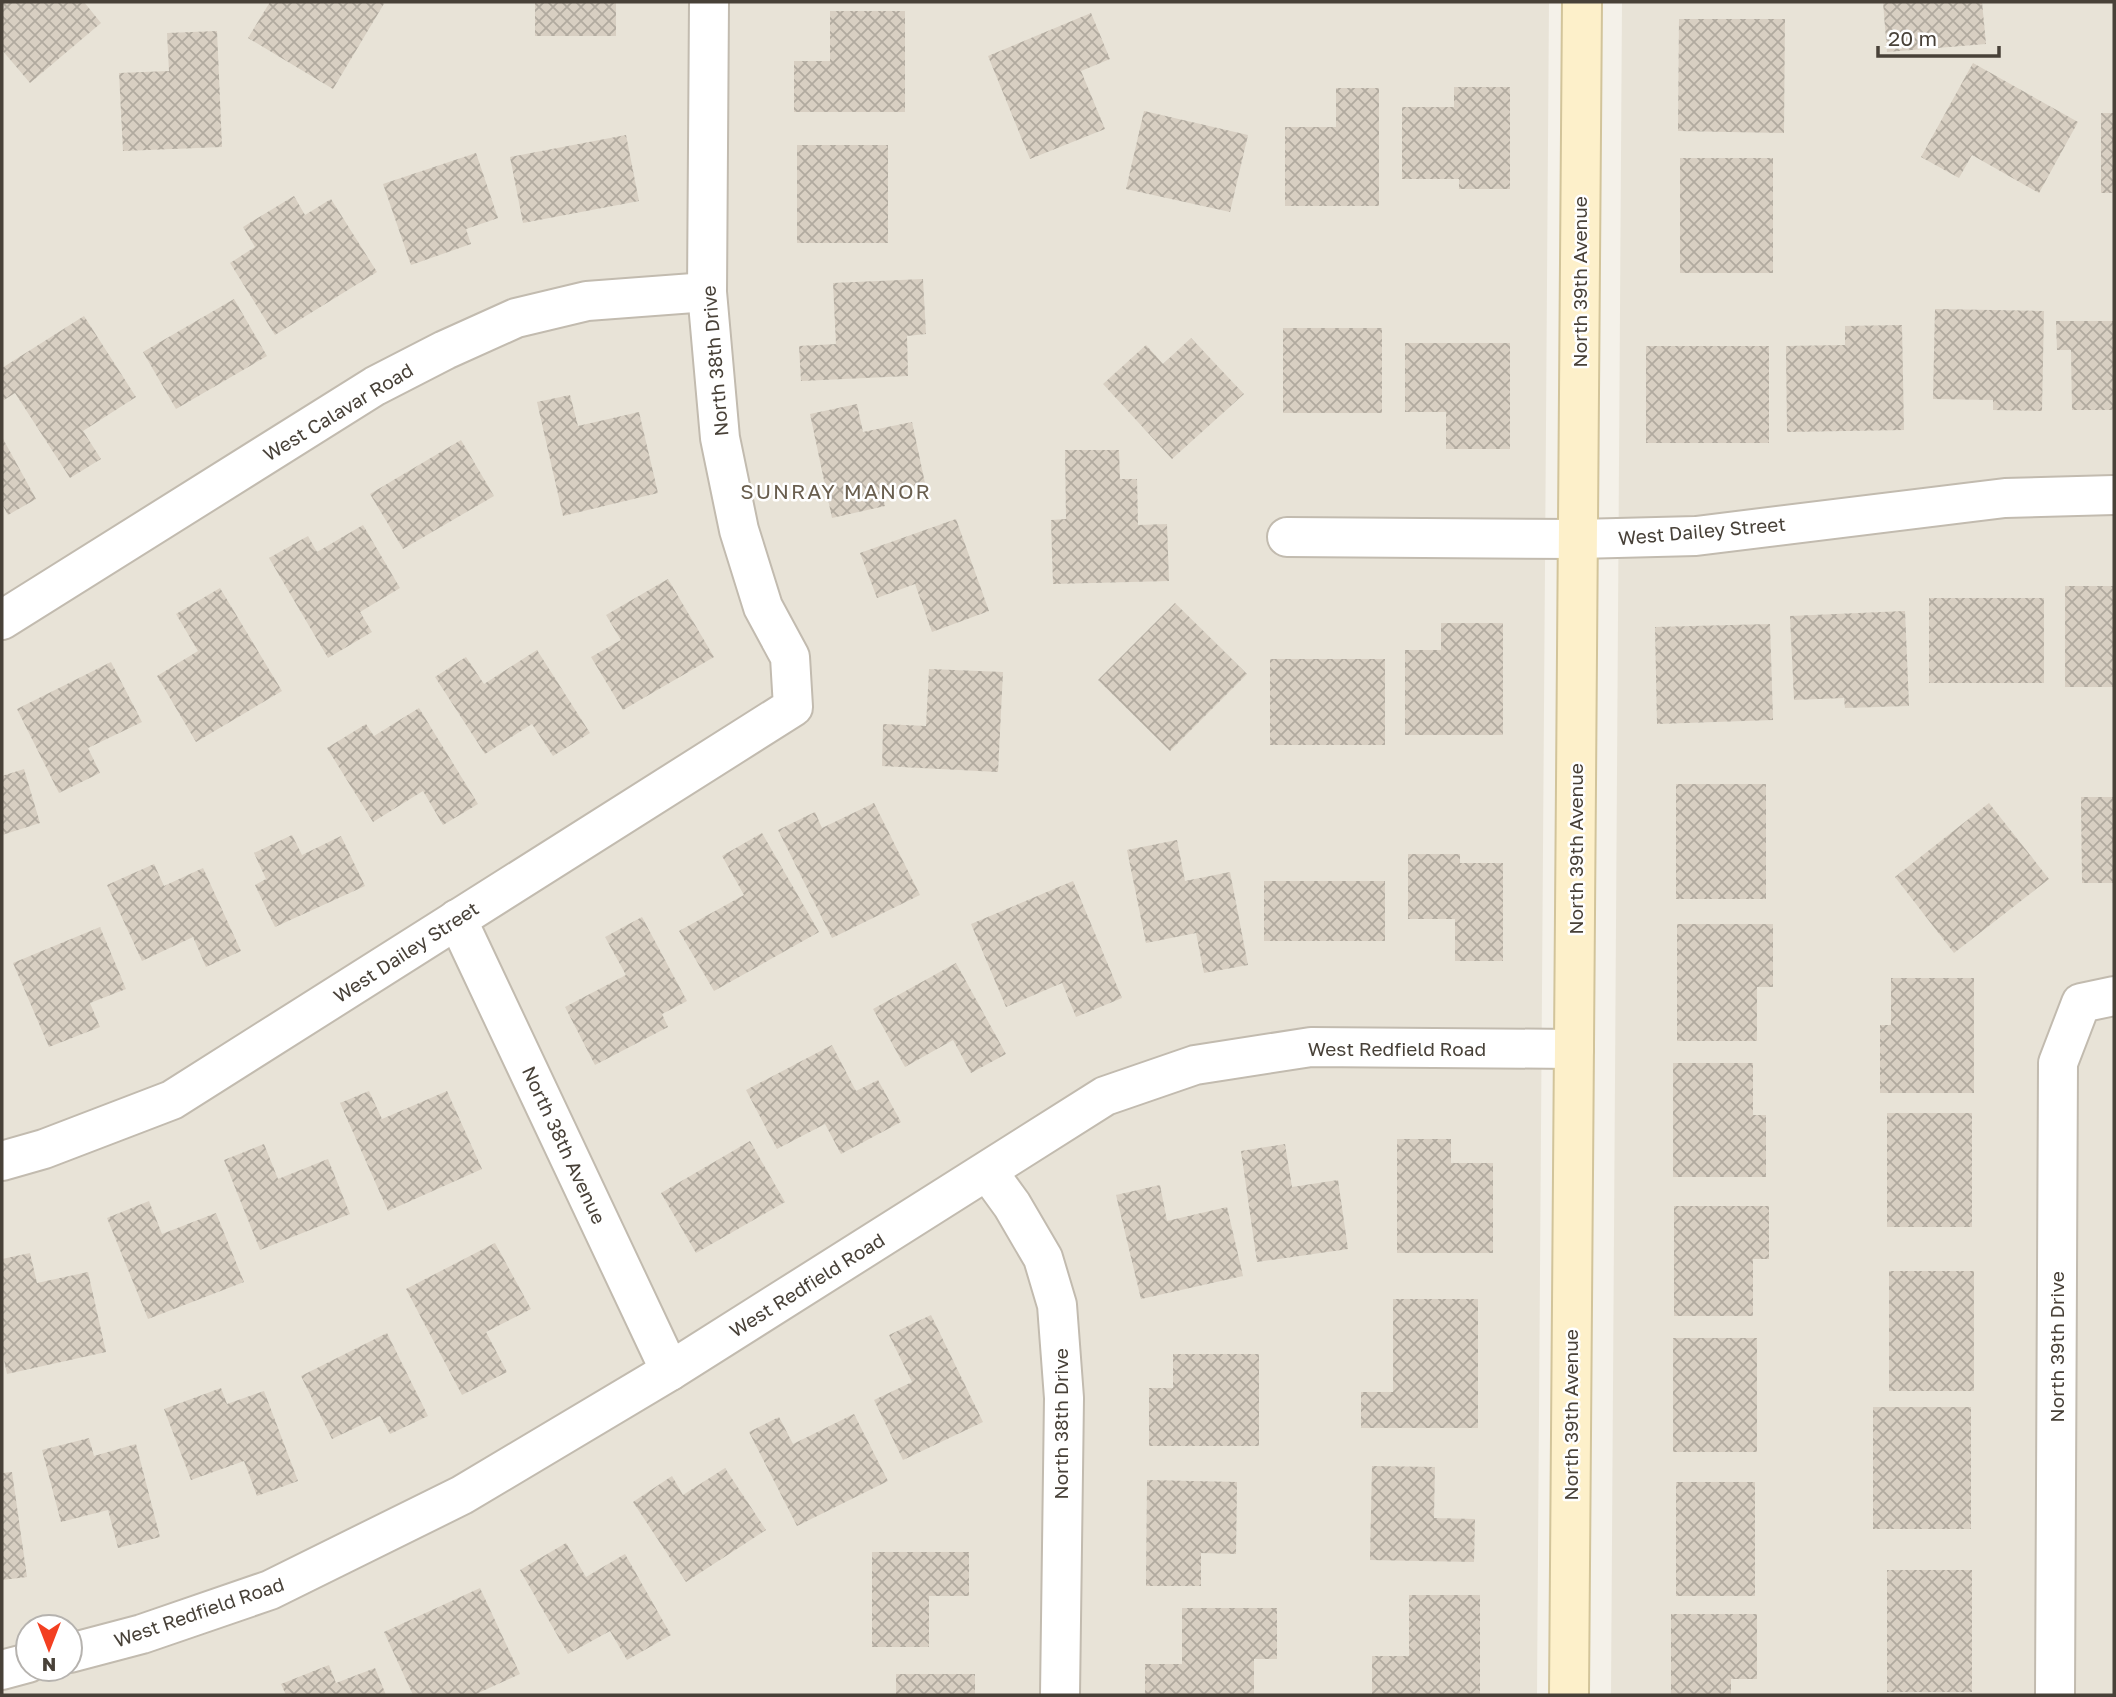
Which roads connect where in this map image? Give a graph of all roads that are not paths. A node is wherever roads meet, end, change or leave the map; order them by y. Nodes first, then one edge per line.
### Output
1 (709, 2) edge
2 (1581, 2) edge
3 (708, 292) junction
4 (2114, 495) edge
5 (1287, 537) dead end
6 (1578, 539) junction
7 (2, 620) edge
8 (793, 707) joint
9 (457, 919) junction
10 (2097, 1000) edge
11 (1574, 1049) junction
12 (2, 1161) edge
13 (988, 1172) junction
14 (670, 1371) junction
15 (84, 1649) edge
16 (1060, 1695) edge
17 (1569, 1695) edge
18 (2055, 1695) edge

1 - 3 street, North 38th Drive
2 - 6 street, North 39th Avenue
3 - 7 street, West Calavar Road
3 - 8 street, North 38th Drive
4 - 6 street, West Dailey Street
5 - 6 street, West Dailey Street
6 - 11 street, North 39th Avenue
8 - 9 street, West Dailey Street
9 - 12 street, West Dailey Street
9 - 14 street, North 38th Avenue
10 - 18 street, North 39th Drive
11 - 13 street, West Redfield Road
11 - 17 street, North 39th Avenue
13 - 14 street, West Redfield Road
13 - 16 street, North 38th Drive
14 - 15 street, West Redfield Road

